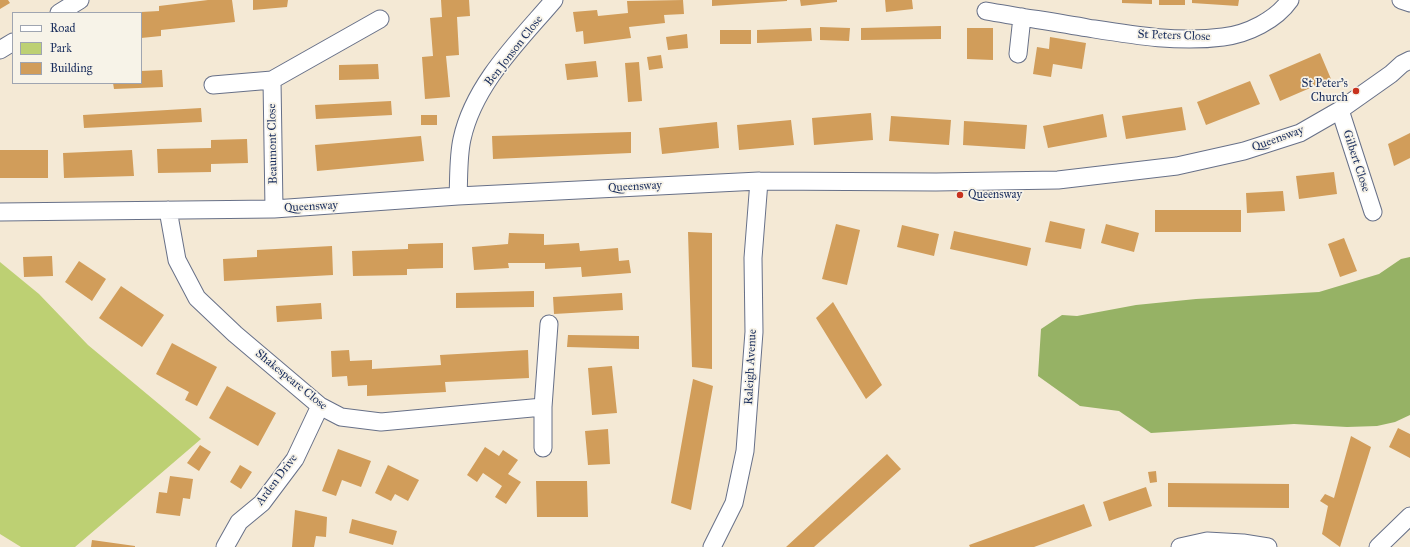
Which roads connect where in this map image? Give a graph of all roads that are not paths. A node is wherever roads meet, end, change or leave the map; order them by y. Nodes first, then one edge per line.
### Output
1 (80, 0) edge
2 (554, 0) edge
3 (1290, 0) edge
4 (1401, 0) edge
5 (1410, 3) edge
6 (986, 11) dead end
7 (61, 12) edge
8 (1022, 17) junction
9 (380, 19) dead end
10 (12, 43) edge
11 (0, 50) edge
12 (1018, 54) dead end
13 (1410, 60) edge
14 (272, 80) junction
15 (213, 85) dead end
16 (1340, 110) junction
17 (760, 181) junction
18 (458, 196) junction
19 (274, 209) junction
20 (168, 210) junction
21 (0, 212) edge
22 (1373, 212) dead end
23 (549, 324) dead end
24 (320, 406) junction
25 (543, 407) junction
26 (543, 448) dead end
27 (1410, 516) edge
28 (225, 547) edge
29 (712, 547) edge
30 (1180, 547) edge
31 (1268, 547) edge
32 (1378, 547) edge

1 - 7 street
2 - 18 street, Ben Jonson Close
3 - 8 street, St Peters Close
4 - 5 street
6 - 8 street, St Peters Close
8 - 12 street
9 - 14 street
10 - 11 street
13 - 16 street, Queensway
14 - 15 street
14 - 19 street, Beaumont Close
16 - 17 street, Queensway
16 - 22 street, Gilbert Close
17 - 18 street, Queensway
17 - 29 street, Raleigh Avenue
18 - 19 street, Queensway
19 - 20 street, Queensway
20 - 21 street, Queensway
20 - 24 street, Shakespeare Close
23 - 25 street
24 - 25 street, Shakespeare Close
24 - 28 street, Arden Drive
25 - 26 street
27 - 32 street
30 - 31 street

